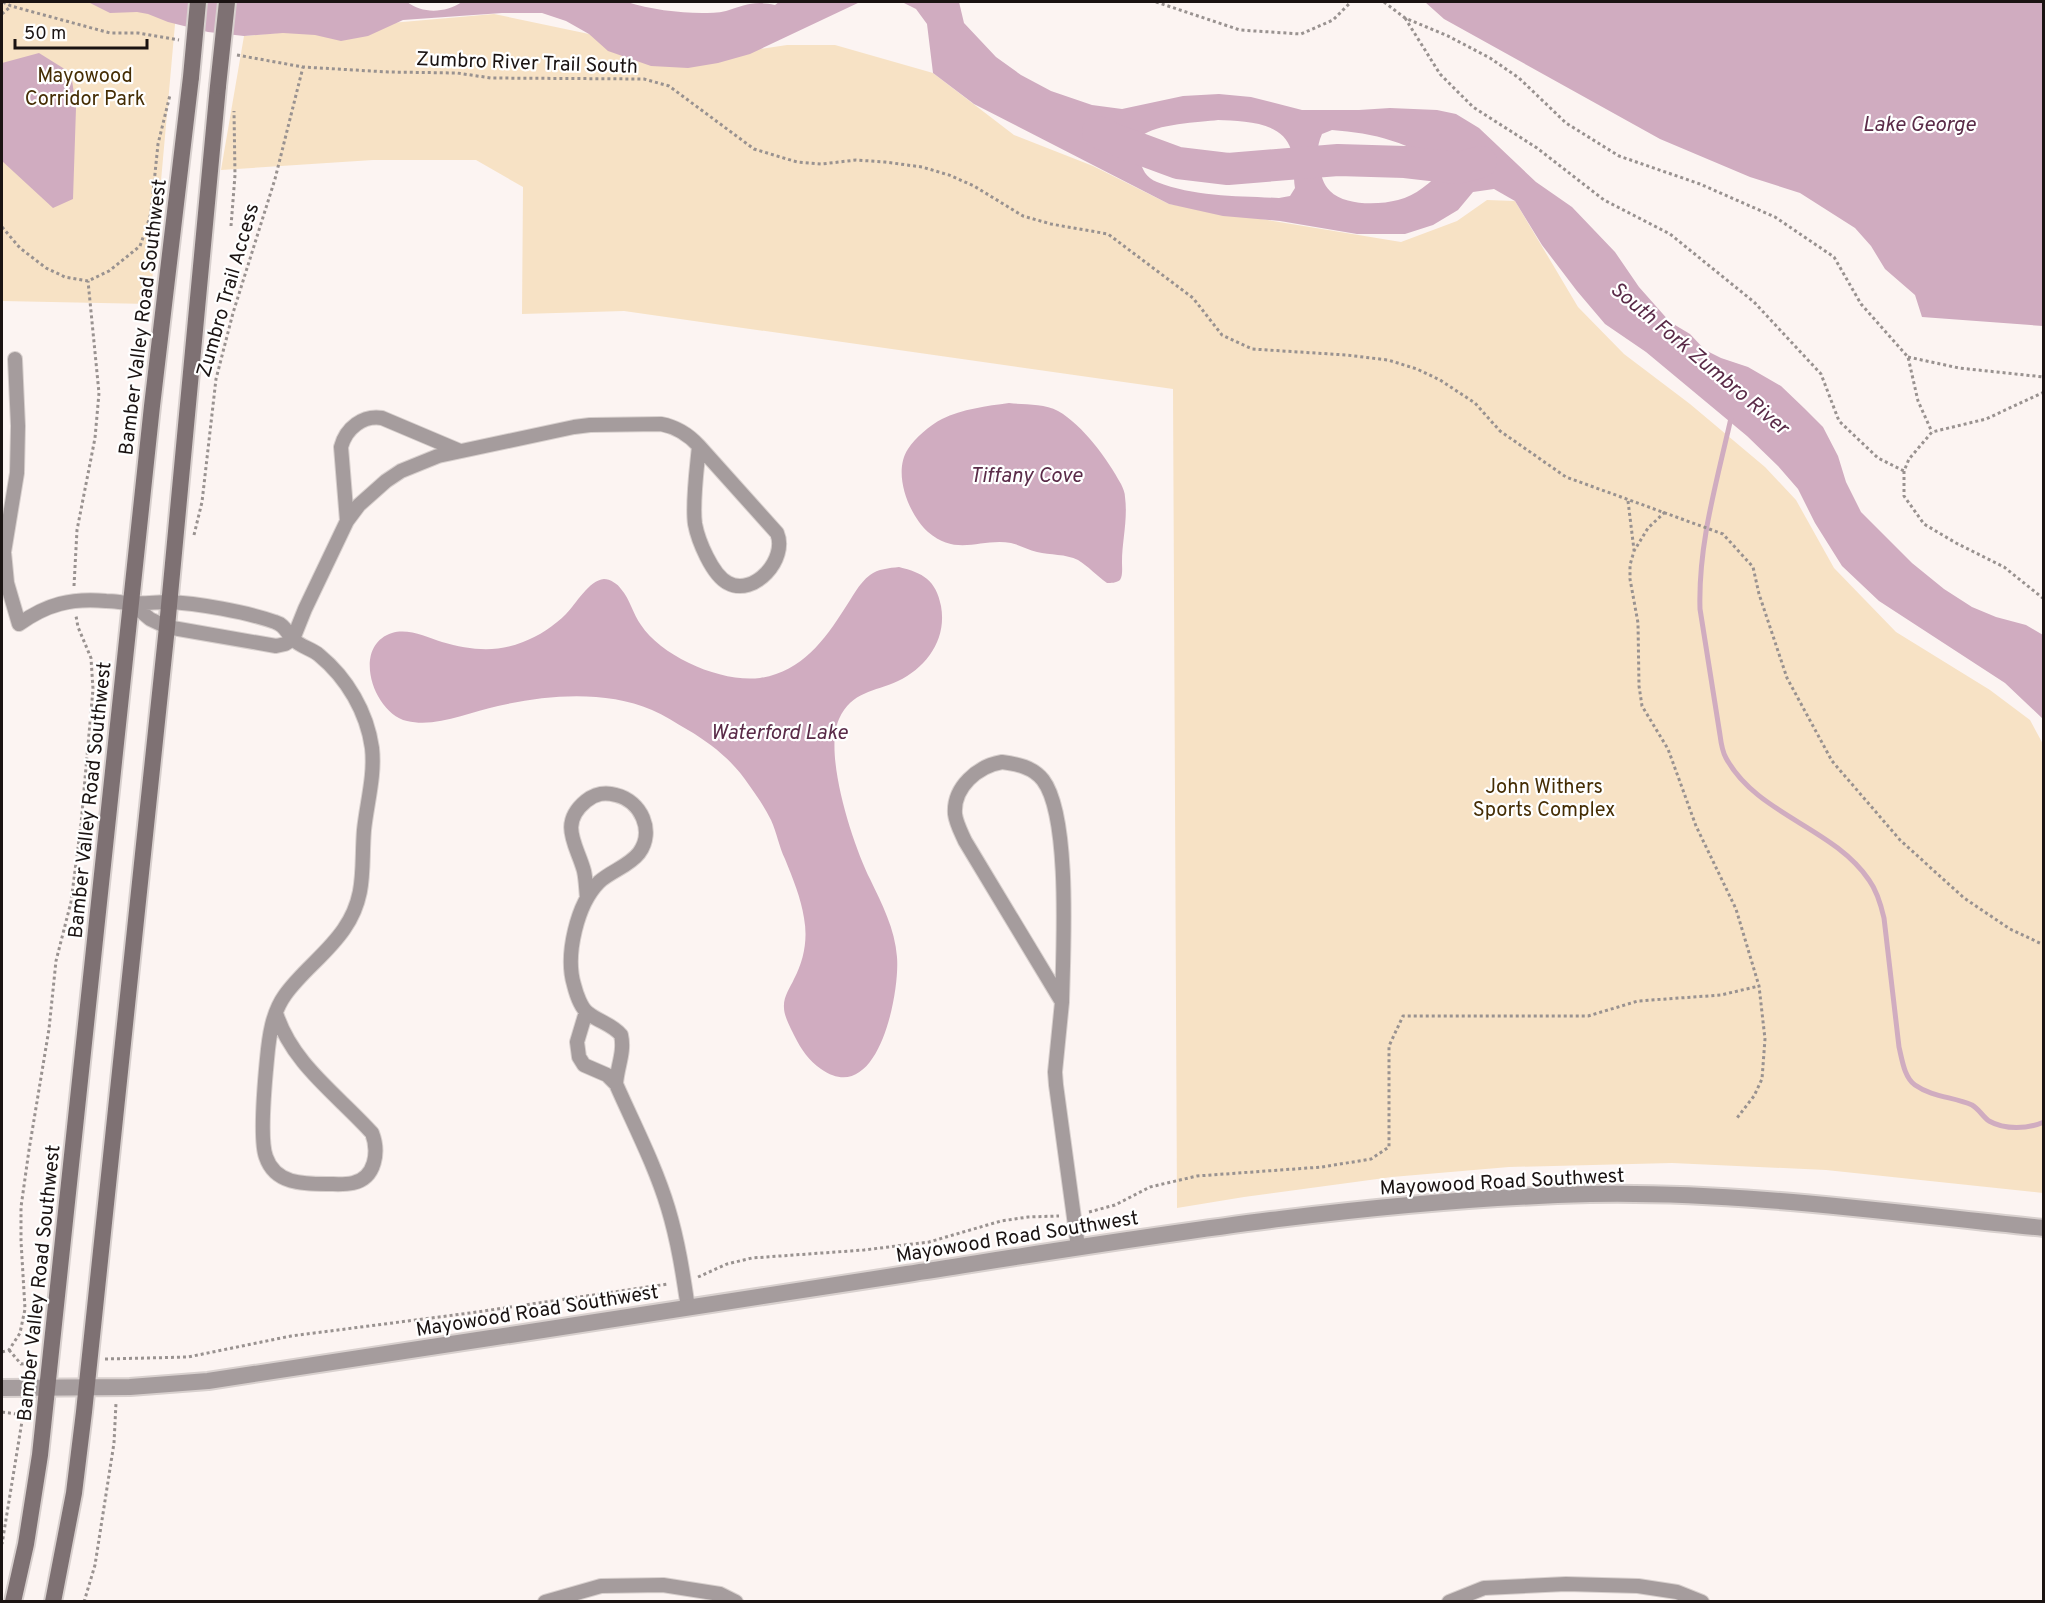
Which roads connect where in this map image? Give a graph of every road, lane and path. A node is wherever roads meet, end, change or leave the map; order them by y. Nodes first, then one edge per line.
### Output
1 (3, 2) edge
2 (198, 2) edge
3 (227, 2) edge
4 (1155, 2) edge
5 (1351, 2) edge
6 (1384, 2) edge
7 (12, 6) junction
8 (2, 14) edge
9 (1405, 18) junction
10 (187, 43) dead end
11 (229, 53) dead end
12 (303, 67) junction
13 (171, 92) dead end
14 (232, 103) dead end
15 (231, 226) dead end
16 (2, 227) edge
17 (88, 281) junction
18 (1908, 357) junction
19 (15, 359) dead end
20 (2043, 377) edge
21 (2043, 392) edge
22 (1932, 432) junction
23 (699, 446) junction
24 (460, 451) junction
25 (1904, 471) junction
26 (1628, 501) junction
27 (1665, 512) junction
28 (347, 521) junction
29 (194, 543) dead end
30 (1634, 551) junction
31 (2043, 599) edge
32 (74, 601) junction
33 (169, 602) junction
34 (131, 603) junction
35 (167, 627) junction
36 (293, 639) junction
37 (586, 898) junction
38 (2043, 945) edge
39 (1759, 986) junction
40 (1062, 1002) junction
41 (585, 1012) junction
42 (276, 1013) junction
43 (616, 1084) junction
44 (1737, 1118) dead end
45 (1074, 1216) junction
46 (2043, 1228) edge
47 (1078, 1247) junction
48 (684, 1281) junction
49 (688, 1308) junction
50 (9, 1350) junction
51 (2, 1352) edge
52 (114, 1360) dead end
53 (21, 1364) dead end
54 (2, 1388) edge
55 (47, 1389) junction
56 (87, 1389) junction
57 (116, 1410) dead end
58 (2, 1412) edge
59 (2, 1544) edge
60 (14, 1602) edge
61 (52, 1602) edge
62 (84, 1602) edge
63 (545, 1602) edge
64 (736, 1602) edge
65 (1449, 1602) edge
66 (1702, 1602) edge

1 - 7 path
2 - 34 main road, Bamber Valley Road Southwest, bridge
3 - 33 main road, bridge
4 - 5 path
6 - 9 path
7 - 8 path
7 - 10 path
9 - 18 path
9 - 25 path
11 - 12 path, Zumbro River Trail South
12 - 26 path, Zumbro River Trail South
12 - 29 path, Zumbro Trail Access
13 - 17 path
14 - 15 path, Zumbro Trail Access
16 - 17 path
17 - 32 path
18 - 20 path
18 - 22 path
19 - 32 street
21 - 22 path
22 - 25 path
23 - 23 street
23 - 24 street
24 - 28 street
24 - 28 street
25 - 31 path
26 - 27 path, Zumbro River Trail South
26 - 30 path
27 - 30 path
27 - 38 path, Zumbro River Trail South
28 - 36 street
30 - 39 path
32 - 34 street
32 - 50 path
33 - 34 street
33 - 35 main road
33 - 36 street
34 - 35 street
34 - 55 main road, Bamber Valley Road Southwest
35 - 36 street
35 - 56 main road
36 - 42 street
37 - 37 street
37 - 41 street
39 - 44 path
39 - 45 path
40 - 40 street
40 - 45 street
41 - 43 street
41 - 43 street
42 - 42 street
43 - 48 street
45 - 47 street
45 - 48 path
46 - 47 street, Mayowood Road Southwest
47 - 49 street, Mayowood Road Southwest
48 - 49 street
48 - 52 path
49 - 56 street, Mayowood Road Southwest
50 - 51 path
50 - 53 path
54 - 55 street, Mayowood Road Southwest
55 - 56 street, Mayowood Road Southwest
55 - 60 main road, Bamber Valley Road Southwest
56 - 61 main road
57 - 62 path
58 - 59 path
63 - 64 street
65 - 66 street

